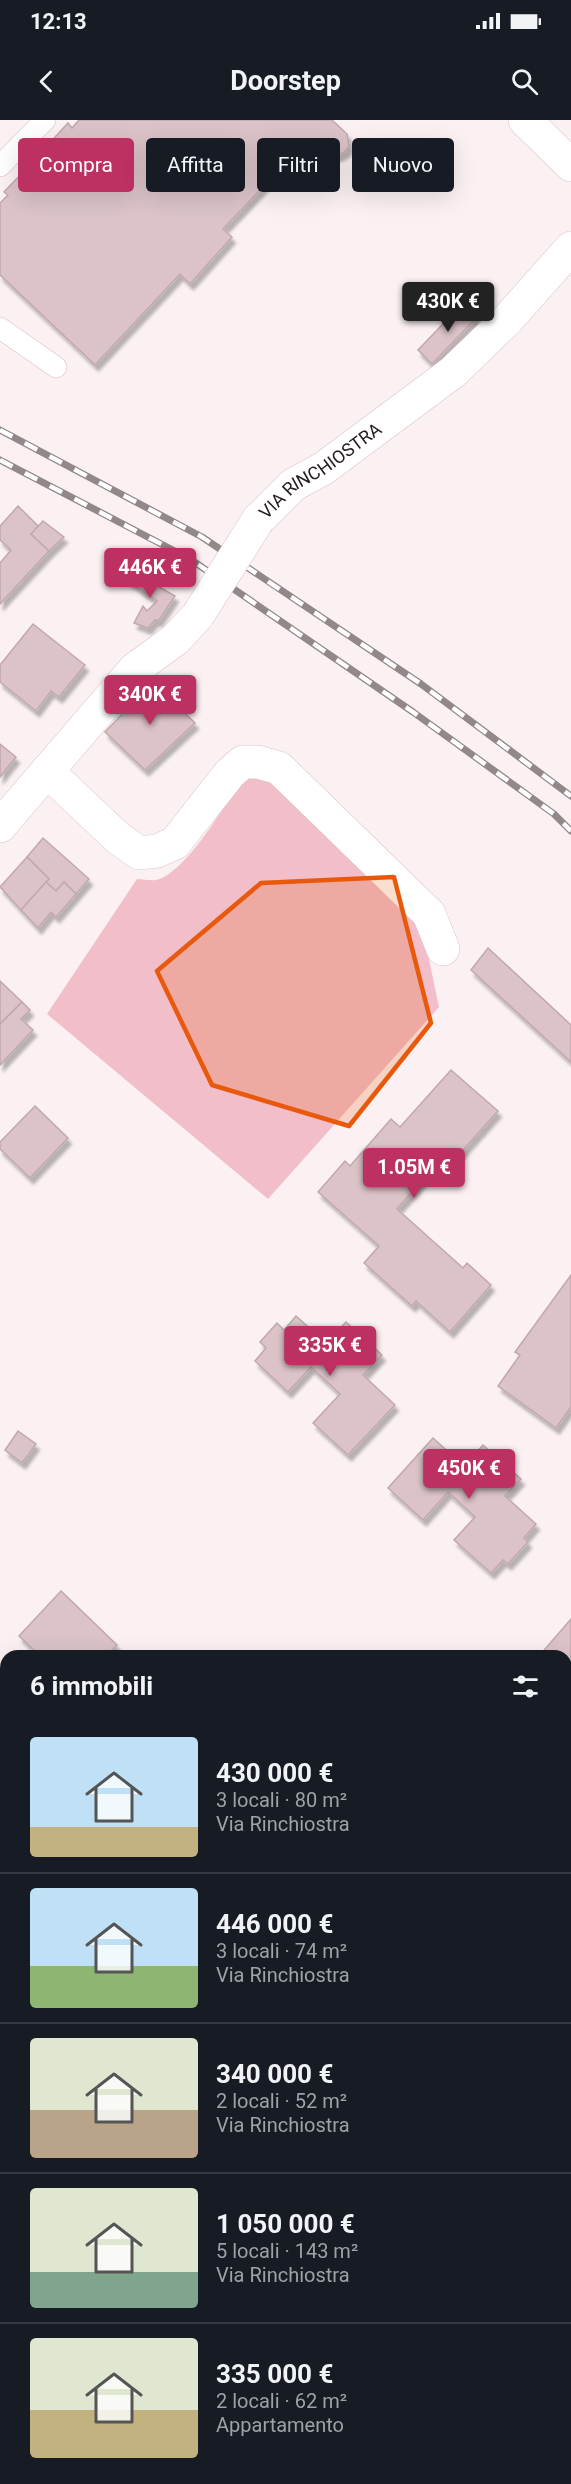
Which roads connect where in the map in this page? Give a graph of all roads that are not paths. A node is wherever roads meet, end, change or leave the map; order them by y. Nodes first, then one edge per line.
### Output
1 (45, 120) edge
2 (525, 120) edge
3 (571, 165) edge
4 (0, 166) edge
5 (571, 248) edge
6 (0, 328) edge
7 (56, 367) dead end
8 (48, 771) junction
9 (0, 826) edge
10 (443, 949) dead end

1 - 4 lane
2 - 3 street
5 - 8 street, VIA RINCHIOSTRA, bridge
6 - 7 lane
8 - 9 street, VIA RINCHIOSTRA
8 - 10 street

